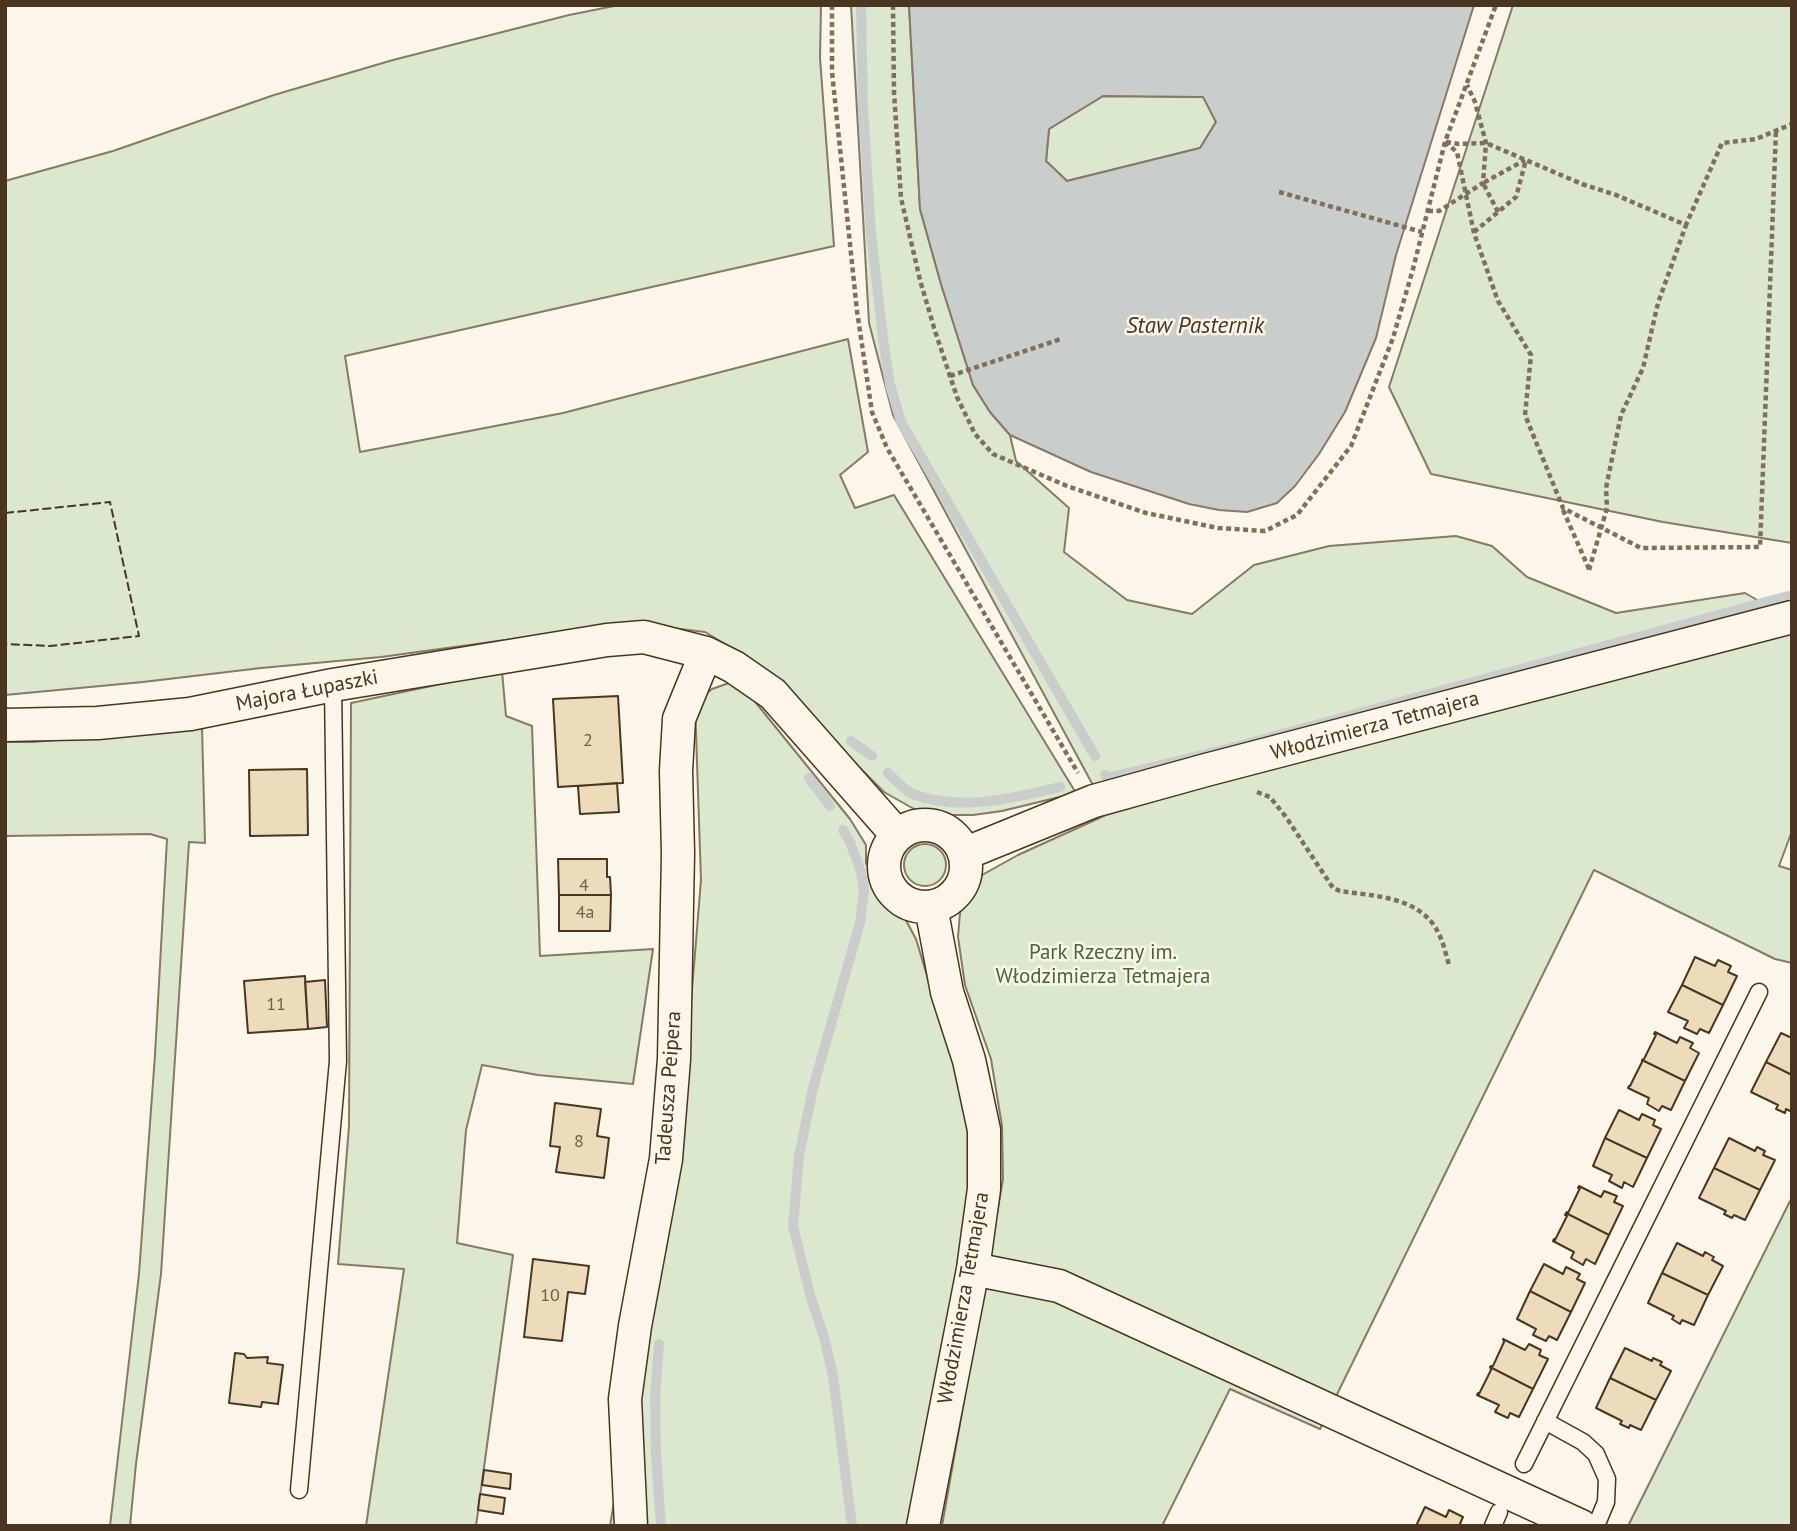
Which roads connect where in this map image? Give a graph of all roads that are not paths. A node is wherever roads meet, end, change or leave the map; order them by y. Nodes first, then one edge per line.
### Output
1 (1792, 617) edge
2 (706, 653) junction
3 (333, 685) junction
4 (5, 725) edge
5 (897, 835) junction
6 (964, 854) junction
7 (931, 908) junction
8 (1759, 992) dead end
9 (973, 1269) junction
10 (1545, 1421) junction
11 (1524, 1464) dead end
12 (299, 1490) dead end
13 (631, 1526) edge
14 (923, 1526) edge
15 (1581, 1526) edge
16 (1596, 1526) edge

1 - 6 street, Włodzimierza Tetmajera
2 - 3 street, Majora Łupaszki
2 - 5 street
2 - 13 street, Tadeusza Peipera
3 - 4 street, Majora Łupaszki
3 - 12 lane
5 - 6 street
5 - 7 street
6 - 7 street
7 - 9 street, Włodzimierza Tetmajera
8 - 10 lane
9 - 14 street, Włodzimierza Tetmajera
9 - 15 street
10 - 11 lane
10 - 16 lane

